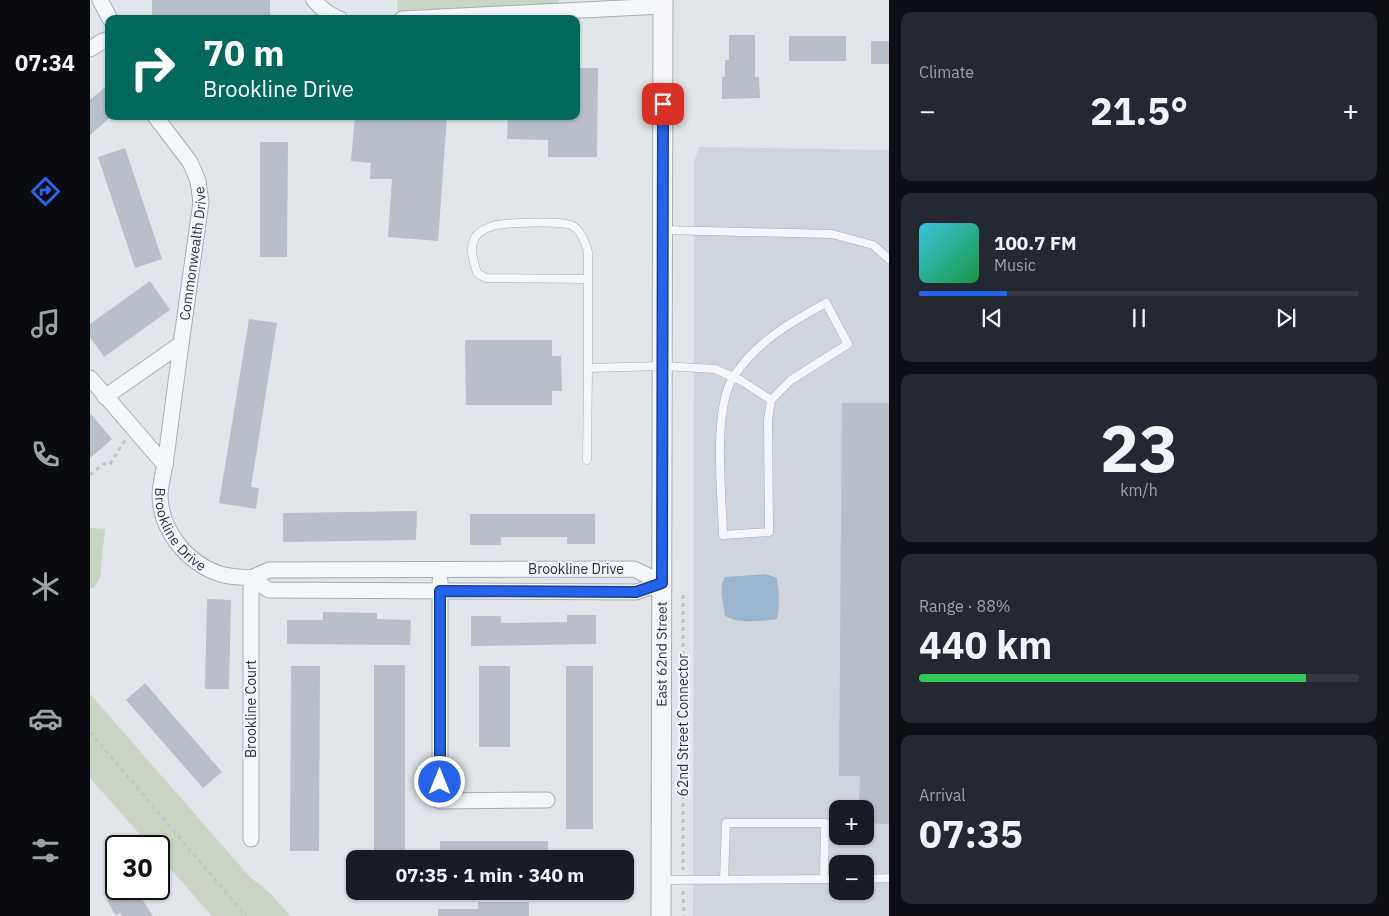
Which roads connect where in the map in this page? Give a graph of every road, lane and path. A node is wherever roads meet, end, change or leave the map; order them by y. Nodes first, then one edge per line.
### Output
1 (100, 0) edge
2 (314, 0) edge
3 (663, 3) edge
4 (108, 15) edge
5 (331, 15) edge
6 (467, 15) edge
7 (105, 40) edge
8 (90, 49) edge
9 (158, 120) edge
10 (663, 230) junction
11 (889, 259) edge
12 (588, 279) junction
13 (182, 344) junction
14 (663, 366) junction
15 (588, 368) junction
16 (732, 377) junction
17 (90, 378) edge
18 (105, 396) junction
19 (771, 400) junction
20 (132, 428) junction
21 (587, 460) dead end
22 (165, 465) junction
23 (90, 475) edge
24 (440, 570) junction
25 (251, 578) junction
26 (662, 583) junction
27 (440, 591) junction
28 (682, 595) dead end
29 (90, 732) edge
30 (547, 800) dead end
31 (251, 839) dead end
32 (683, 855) dead end
33 (889, 878) edge
34 (824, 879) junction
35 (829, 879) edge
36 (874, 879) edge
37 (661, 880) junction
38 (724, 880) junction
39 (684, 904) dead end
40 (246, 916) edge
41 (661, 916) edge
42 (684, 916) edge

1 - 4 street
2 - 5 street
3 - 6 street
3 - 10 street, East 62nd Street
7 - 8 street
9 - 13 street, Commonwealth Drive
10 - 11 lane
10 - 14 street, East 62nd Street
12 - 12 lane
12 - 15 lane
13 - 18 street
13 - 22 street, Commonwealth Drive
14 - 15 lane
14 - 16 lane
14 - 26 street, East 62nd Street
15 - 21 lane
16 - 19 lane
16 - 19 lane
16 - 19 lane
17 - 18 street, Brookline Drive
18 - 20 street, Brookline Drive
20 - 22 street, Brookline Drive
20 - 23 path
22 - 25 street, Brookline Drive
24 - 25 street, Brookline Drive
24 - 26 street, Brookline Drive
24 - 27 street
25 - 27 street, Brookline Drive
25 - 31 street, Brookline Court
26 - 27 street, Brookline Drive
26 - 37 street, East 62nd Street
27 - 30 street
28 - 32 path, 62nd Street Connector
29 - 40 path
33 - 36 lane
34 - 35 lane
34 - 38 lane
34 - 38 lane
37 - 38 lane
37 - 41 street, East 62nd Street
39 - 42 path

